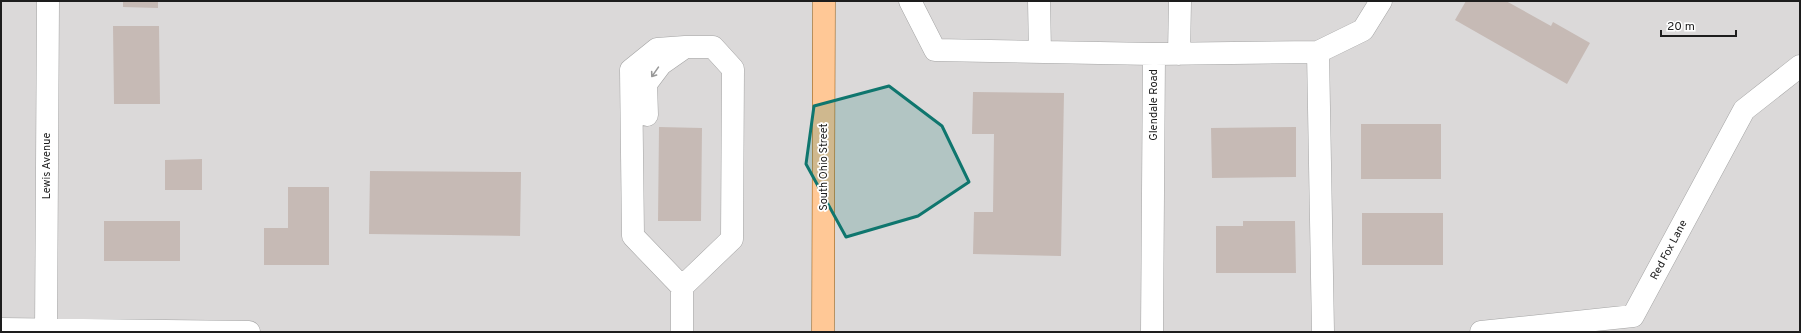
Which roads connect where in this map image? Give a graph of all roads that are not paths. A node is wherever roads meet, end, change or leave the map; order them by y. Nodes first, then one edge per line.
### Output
1 (48, 1) edge
2 (824, 1) edge
3 (910, 1) edge
4 (1039, 1) edge
5 (1180, 1) edge
6 (1381, 1) edge
7 (1040, 52) junction
8 (1318, 52) junction
9 (1154, 54) junction
10 (1179, 54) junction
11 (1800, 66) edge
12 (682, 287) junction
13 (1, 329) edge
14 (46, 331) edge
15 (238, 332) edge
16 (249, 332) edge
17 (682, 332) edge
18 (823, 332) edge
19 (1152, 332) edge
20 (1323, 332) edge
21 (1481, 332) edge

1 - 14 street, Lewis Avenue
2 - 18 main road, South Ohio Street
3 - 7 street
4 - 7 street
5 - 10 street
6 - 8 street, Glendale Road
7 - 9 street
8 - 10 street, Glendale Road
8 - 20 street
9 - 10 street, Glendale Road
9 - 19 street, Glendale Road
11 - 21 street, Red Fox Lane
12 - 12 street
12 - 17 street
13 - 14 street
14 - 15 street
15 - 16 street

